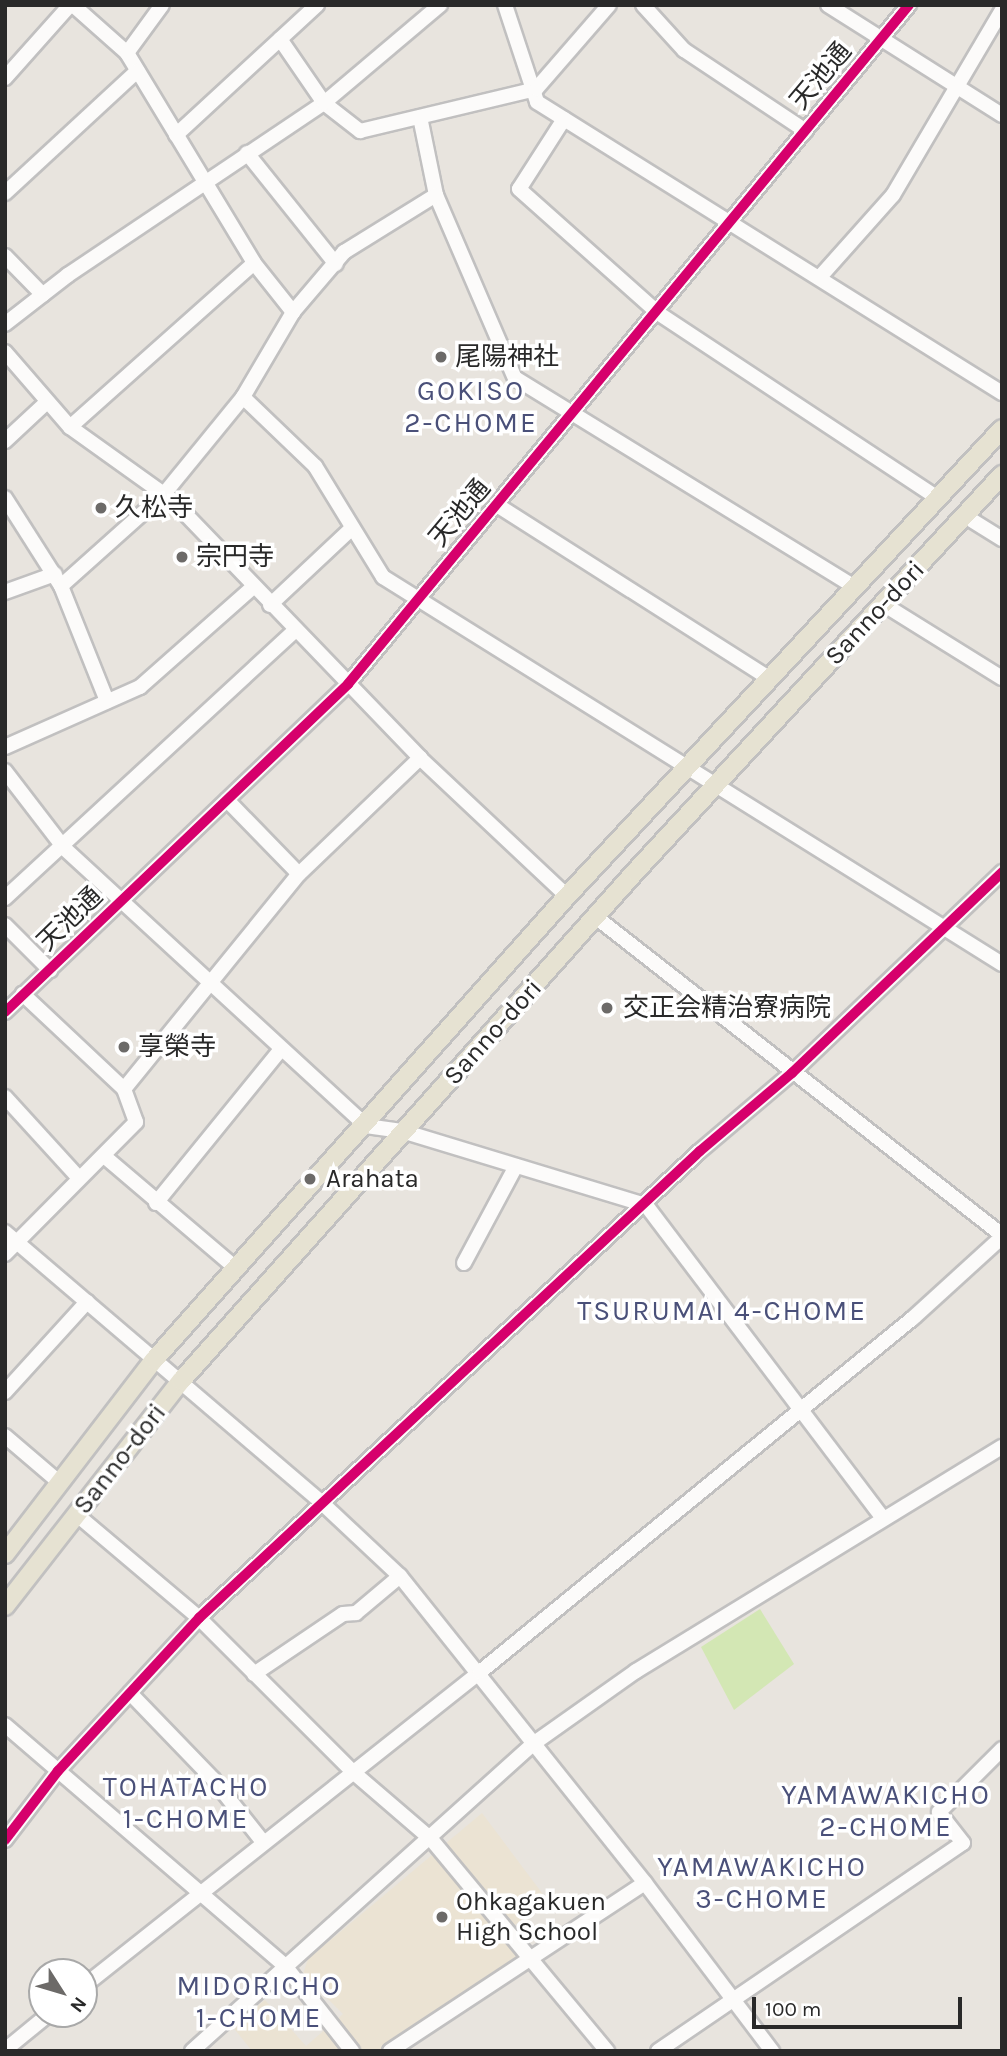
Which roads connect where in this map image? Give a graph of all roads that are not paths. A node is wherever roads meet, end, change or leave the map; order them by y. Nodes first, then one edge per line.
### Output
1 (72, 5) edge
2 (162, 5) edge
3 (317, 5) edge
4 (440, 5) edge
5 (505, 5) edge
6 (609, 5) edge
7 (643, 5) edge
8 (828, 5) edge
9 (909, 5) edge
10 (1002, 10) edge
11 (280, 39) junction
12 (880, 40) junction
13 (127, 53) junction
14 (137, 71) junction
15 (5, 78) edge
16 (959, 87) junction
17 (536, 89) junction
18 (324, 103) junction
19 (1002, 115) edge
20 (420, 117) junction
21 (564, 118) junction
22 (806, 131) junction
23 (176, 135) junction
24 (247, 153) junction
25 (204, 181) junction
26 (5, 193) edge
27 (436, 195) junction
28 (731, 222) junction
29 (5, 256) edge
30 (254, 263) junction
31 (335, 264) junction
32 (819, 278) junction
33 (43, 295) junction
34 (293, 312) junction
35 (658, 313) junction
36 (5, 324) edge
37 (5, 352) edge
38 (1002, 393) edge
39 (243, 397) junction
40 (47, 402) junction
41 (575, 411) junction
42 (70, 427) junction
43 (1002, 429) edge
44 (5, 441) edge
45 (1002, 475) edge
46 (164, 494) junction
47 (5, 498) edge
48 (938, 498) junction
49 (497, 505) junction
50 (965, 516) junction
51 (352, 528) junction
52 (1002, 539) edge
53 (58, 580) junction
54 (253, 587) junction
55 (856, 588) junction
56 (5, 592) edge
57 (418, 600) junction
58 (883, 604) junction
59 (270, 605) junction
60 (294, 631) junction
61 (769, 678) junction
62 (1002, 678) edge
63 (348, 684) junction
64 (107, 701) junction
65 (5, 747) edge
66 (420, 758) junction
67 (688, 766) junction
68 (5, 771) edge
69 (715, 786) junction
70 (227, 800) junction
71 (64, 848) junction
72 (1002, 872) edge
73 (299, 874) junction
74 (567, 896) junction
75 (5, 898) edge
76 (121, 902) junction
77 (597, 918) junction
78 (5, 925) edge
79 (943, 926) junction
80 (1002, 964) edge
81 (50, 970) junction
82 (210, 984) junction
83 (23, 994) junction
84 (5, 1012) edge
85 (281, 1049) junction
86 (792, 1073) junction
87 (124, 1089) junction
88 (5, 1097) edge
89 (366, 1126) junction
90 (402, 1131) junction
91 (104, 1156) junction
92 (516, 1166) junction
93 (78, 1177) junction
94 (156, 1203) junction
95 (646, 1206) junction
96 (5, 1232) edge
97 (1002, 1236) edge
98 (17, 1242) junction
99 (5, 1254) edge
100 (464, 1264) dead end
101 (237, 1269) junction
102 (87, 1302) junction
103 (154, 1360) junction
104 (181, 1381) junction
105 (5, 1392) edge
106 (800, 1407) junction
107 (5, 1436) edge
108 (1002, 1447) edge
109 (60, 1482) junction
110 (323, 1504) junction
111 (76, 1514) junction
112 (883, 1518) junction
113 (5, 1554) edge
114 (400, 1576) junction
115 (5, 1606) edge
116 (199, 1618) junction
117 (480, 1672) junction
118 (254, 1674) junction
119 (130, 1693) junction
120 (5, 1725) edge
121 (533, 1744) junction
122 (1002, 1749) edge
123 (58, 1770) junction
124 (353, 1772) junction
125 (431, 1839) junction
126 (5, 1840) edge
127 (263, 1842) junction
128 (645, 1883) junction
129 (200, 1892) junction
130 (532, 1958) junction
131 (286, 1967) junction
132 (98, 1975) edge
133 (735, 2002) junction
134 (32, 2028) edge
135 (5, 2050) edge
136 (191, 2051) edge
137 (352, 2051) edge
138 (390, 2051) edge
139 (607, 2051) edge
140 (659, 2051) edge
141 (772, 2051) edge

1 - 13 street
1 - 15 street
2 - 13 street
3 - 11 street
4 - 18 street
5 - 17 street
6 - 17 street
7 - 22 street
8 - 12 street
9 - 12 street, 天池通
10 - 16 street
11 - 18 street
11 - 23 street
12 - 16 street
12 - 22 street, 天池通
13 - 14 street
14 - 23 street
14 - 26 street
16 - 19 street
16 - 32 street
17 - 20 street
17 - 21 street
18 - 20 street
18 - 24 street
20 - 27 street
21 - 28 street
21 - 35 street
22 - 28 street, 天池通
23 - 25 street
24 - 25 street
24 - 31 street
25 - 30 street
25 - 33 street
27 - 31 street
27 - 41 street
28 - 32 street
28 - 35 street, 天池通
29 - 33 street
30 - 34 street
30 - 42 street
31 - 34 street
32 - 38 street
33 - 36 street
34 - 39 street
35 - 41 street, 天池通
35 - 48 street
37 - 40 street
39 - 46 street
39 - 51 street
40 - 42 street
40 - 44 street
41 - 49 street, 天池通
41 - 55 street
42 - 46 street
43 - 48 main road, Sanno-dori
45 - 50 main road, Sanno-dori
46 - 53 street
46 - 54 street
47 - 53 street
48 - 55 main road, Sanno-dori
49 - 57 street, 天池通
49 - 61 street
50 - 52 street
50 - 58 main road, Sanno-dori
51 - 57 street
51 - 59 street
53 - 56 street
53 - 64 street
54 - 59 street
54 - 64 street
55 - 61 main road, Sanno-dori
57 - 63 street, 天池通
57 - 67 street
58 - 62 street
58 - 69 main road, Sanno-dori
59 - 60 street
60 - 63 street
60 - 71 street
61 - 67 main road, Sanno-dori
63 - 66 street
63 - 70 street, 天池通
64 - 65 street
66 - 73 street
66 - 74 street
67 - 69 street
67 - 74 main road, Sanno-dori
68 - 71 street
69 - 77 main road, Sanno-dori
69 - 79 street
70 - 73 street
70 - 76 street, 天池通
71 - 75 street
71 - 76 street
72 - 79 street
73 - 82 street
74 - 89 main road, Sanno-dori
76 - 81 street, 天池通
76 - 82 street
77 - 86 street
77 - 90 main road, Sanno-dori
78 - 81 street
79 - 80 street
79 - 86 street
81 - 83 street, 天池通
82 - 85 street
82 - 87 street
83 - 84 street, 天池通
83 - 87 street
85 - 89 street
85 - 94 street
86 - 95 street
86 - 97 street
87 - 91 street
88 - 93 street
89 - 90 street
89 - 101 main road, Sanno-dori
90 - 92 street
90 - 104 main road, Sanno-dori
91 - 93 street
91 - 94 street
92 - 95 street
92 - 100 street
93 - 98 street
94 - 101 street
95 - 106 street
95 - 110 street
96 - 98 street
97 - 106 street
98 - 99 street
98 - 102 street
101 - 103 main road, Sanno-dori
102 - 103 street
102 - 105 street
103 - 104 street
103 - 109 main road, Sanno-dori
104 - 110 street
104 - 111 main road, Sanno-dori
106 - 112 street
106 - 117 street
107 - 109 street
108 - 112 street
109 - 113 main road, Sanno-dori
110 - 114 street
110 - 116 street
111 - 115 main road, Sanno-dori
111 - 116 street
112 - 121 street
114 - 117 street
114 - 118 street
116 - 118 street
116 - 119 street
117 - 121 street
117 - 124 street
118 - 124 street
119 - 123 street
119 - 127 street
120 - 123 street
121 - 125 street
121 - 128 street
122 - 133 street
123 - 126 street
123 - 129 street
124 - 125 street
124 - 127 street
125 - 130 street
125 - 131 street
127 - 129 street
128 - 130 street
128 - 133 street
129 - 131 street
129 - 132 street
130 - 138 street
130 - 139 street
131 - 136 street
131 - 137 street
133 - 140 street
133 - 141 street
134 - 135 street

